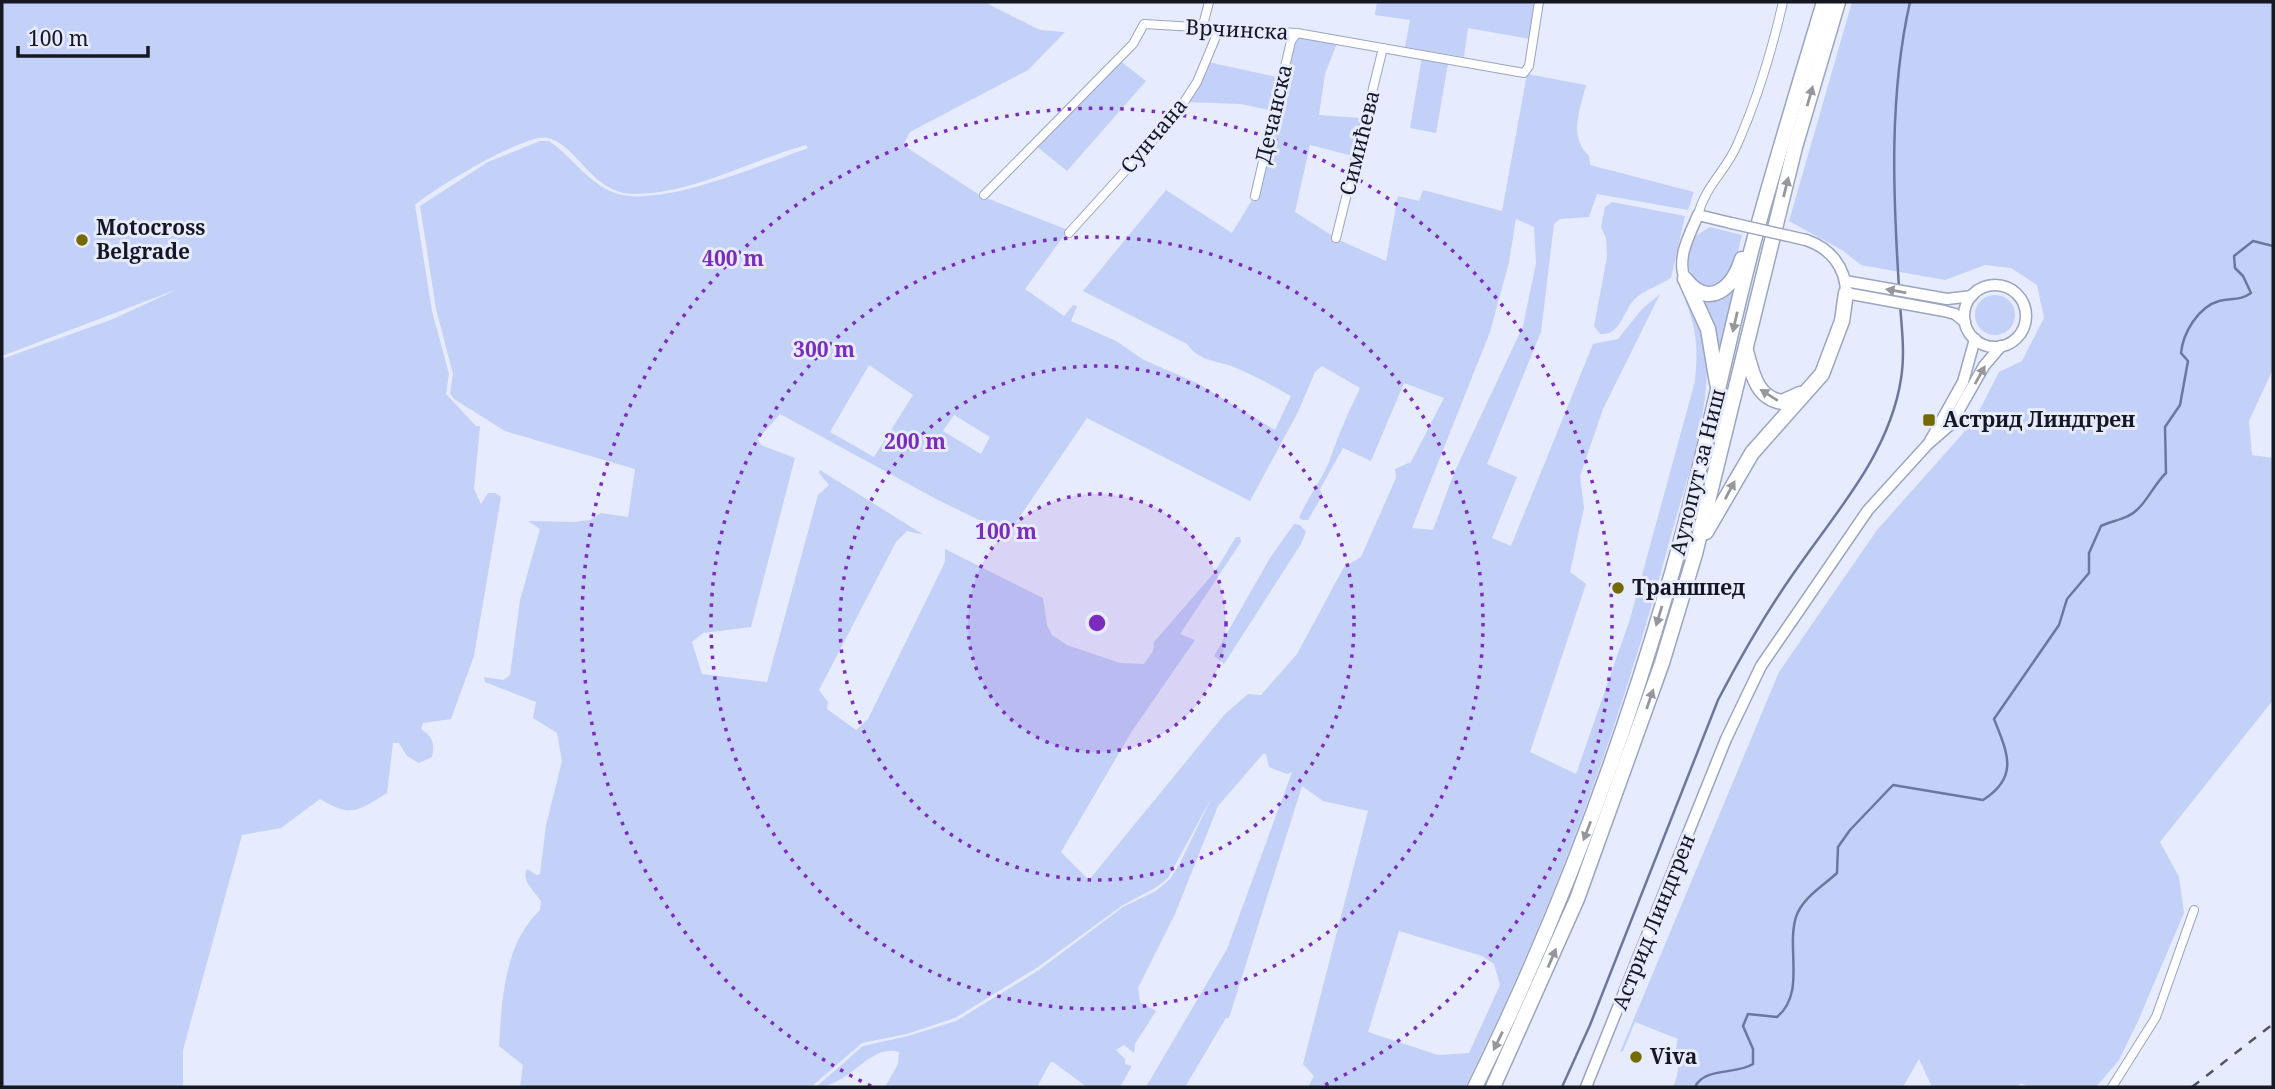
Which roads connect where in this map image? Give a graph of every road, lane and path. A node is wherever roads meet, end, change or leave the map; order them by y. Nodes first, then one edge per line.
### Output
1 (1209, 2) edge
2 (1539, 2) edge
3 (1783, 2) edge
4 (1824, 2) edge
5 (1838, 2) edge
6 (1203, 25) junction
7 (1220, 27) junction
8 (1297, 33) junction
9 (1383, 48) junction
10 (1778, 161) junction
11 (984, 195) dead end
12 (1255, 196) dead end
13 (1698, 215) junction
14 (1069, 233) dead end
15 (1336, 238) dead end
16 (1685, 278) junction
17 (1846, 291) junction
18 (1972, 296) junction
19 (1925, 301) junction
20 (1965, 322) junction
21 (1976, 339) junction
22 (2001, 346) junction
23 (1745, 349) junction
24 (1718, 393) junction
25 (1928, 444) junction
26 (1695, 554) junction
27 (2194, 910) dead end
28 (1475, 1087) edge
29 (1493, 1087) edge
30 (1586, 1087) edge
31 (2112, 1087) edge

1 - 6 street
2 - 9 street, Врчинска
3 - 13 street
4 - 10 highway, Аутопут за Ниш
23 -> 5 highway, Аутопут за Ниш
6 - 7 street, Врчинска
6 - 11 street, Врчинска
7 - 8 street, Врчинска
7 - 14 street, Сунчана
8 - 9 street, Врчинска
8 - 12 street, Дечанска
9 - 15 street, Симићева
10 - 16 highway
10 -> 24 highway, Аутопут за Ниш
13 - 16 street
13 - 17 street, bridge
16 - 24 highway
17 - 19 street
17 -> 23 highway
26 -> 17 highway
18 - 19 street
18 - 20 street
18 - 22 street
19 - 20 street
20 - 21 street
21 - 22 street
21 - 25 street, Астрид Линдгрен
25 -> 22 street, Астрид Линдгрен
23 - 26 highway, Аутопут за Ниш
24 -> 28 highway, Аутопут за Ниш
25 - 30 street, Астрид Линдгрен
29 -> 26 highway, Аутопут за Ниш
27 - 31 street

